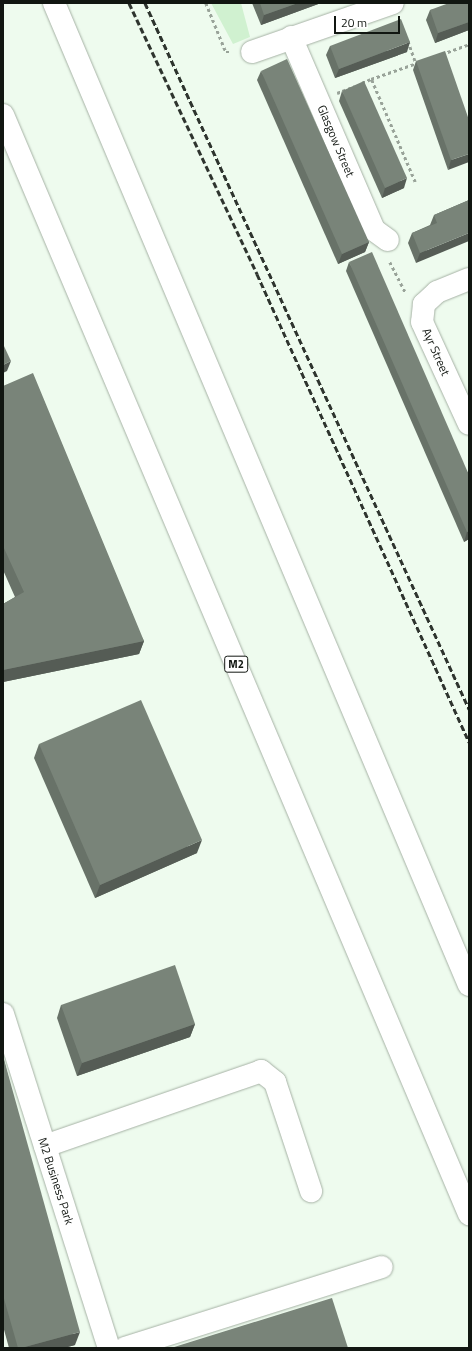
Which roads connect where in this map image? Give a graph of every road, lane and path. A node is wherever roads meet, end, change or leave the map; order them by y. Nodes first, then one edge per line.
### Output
1 (54, 3) edge
2 (206, 3) edge
3 (393, 3) edge
4 (405, 33) edge
5 (292, 37) junction
6 (469, 44) edge
7 (252, 52) joint
8 (436, 56) edge
9 (423, 61) edge
10 (416, 63) junction
11 (370, 80) junction
12 (319, 100) junction
13 (3, 115) edge
14 (416, 182) dead end
15 (388, 240) joint
16 (469, 279) edge
17 (423, 313) junction
18 (469, 424) edge
19 (469, 985) edge
20 (3, 1014) edge
21 (45, 1146) junction
22 (311, 1191) dead end
23 (469, 1214) edge
24 (382, 1268) dead end
25 (109, 1348) edge
26 (125, 1348) edge

1 - 19 main road
2 - 7 path
3 - 5 main road
4 - 10 path
5 - 7 main road
5 - 12 main road, Glasgow Street
6 - 8 path
9 - 10 path
10 - 11 path
11 - 12 path
11 - 14 path
12 - 15 main road, Glasgow Street
13 - 23 main road, M2
15 - 17 path
16 - 17 main road, Ayr Street
17 - 18 main road, Ayr Street
20 - 21 main road, M2 Business Park
21 - 22 main road
21 - 25 main road, M2 Business Park
24 - 26 main road

